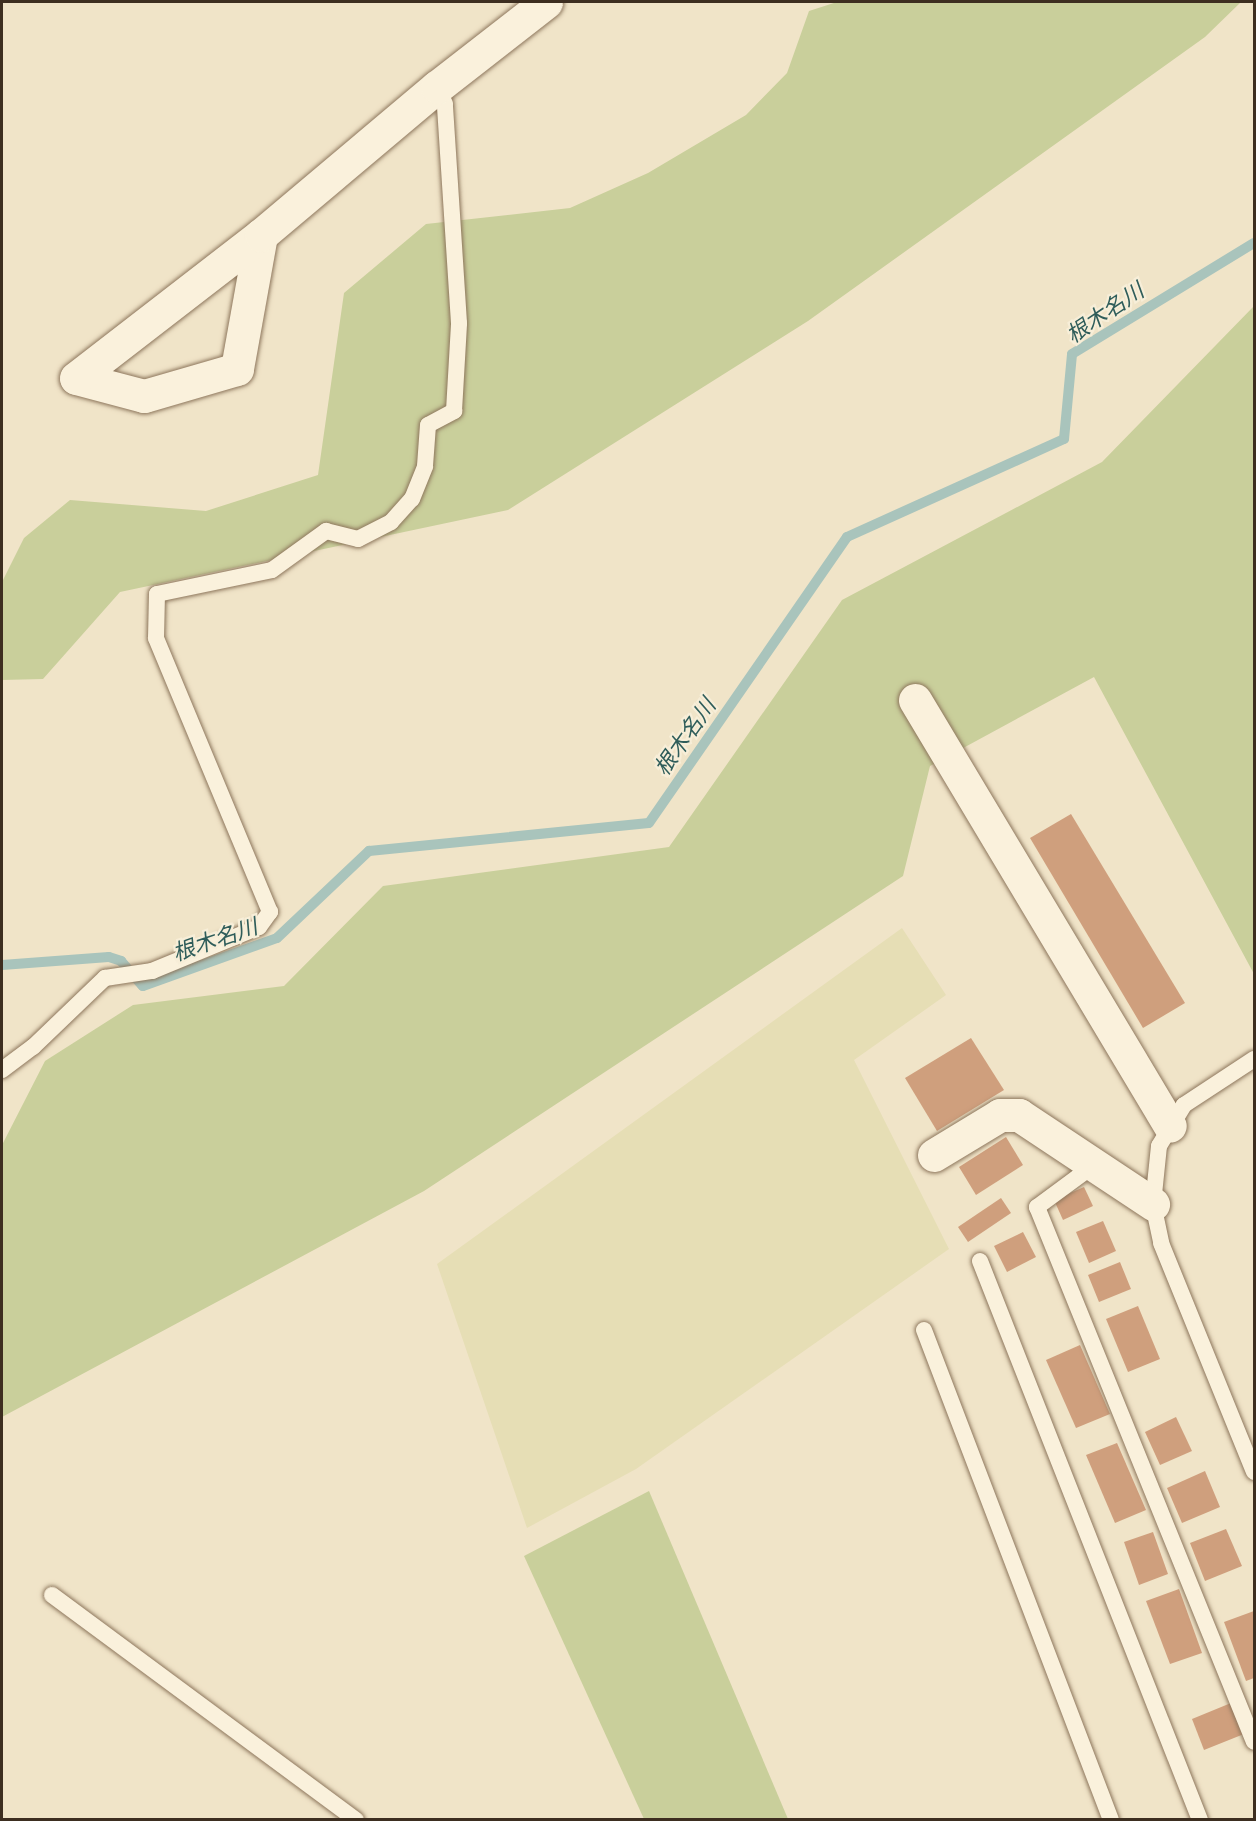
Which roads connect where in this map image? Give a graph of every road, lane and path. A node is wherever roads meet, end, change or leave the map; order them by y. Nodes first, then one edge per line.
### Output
1 (546, 2) edge
2 (437, 87) junction
3 (261, 236) junction
4 (915, 700) dead end
5 (1254, 1059) edge
6 (2, 1070) edge
7 (1170, 1126) junction
8 (934, 1155) dead end
9 (1094, 1165) junction
10 (1153, 1203) junction
11 (980, 1261) dead end
12 (924, 1330) dead end
13 (1254, 1472) edge
14 (52, 1595) dead end
15 (1254, 1742) edge
16 (356, 1820) edge
17 (1112, 1820) edge
18 (1200, 1820) edge

1 - 2 street
2 - 3 street
2 - 6 lane
3 - 3 street
4 - 7 street
5 - 7 lane
7 - 10 lane
8 - 9 street
9 - 10 street
9 - 15 lane
10 - 13 lane
11 - 18 lane
12 - 17 lane
14 - 16 lane

